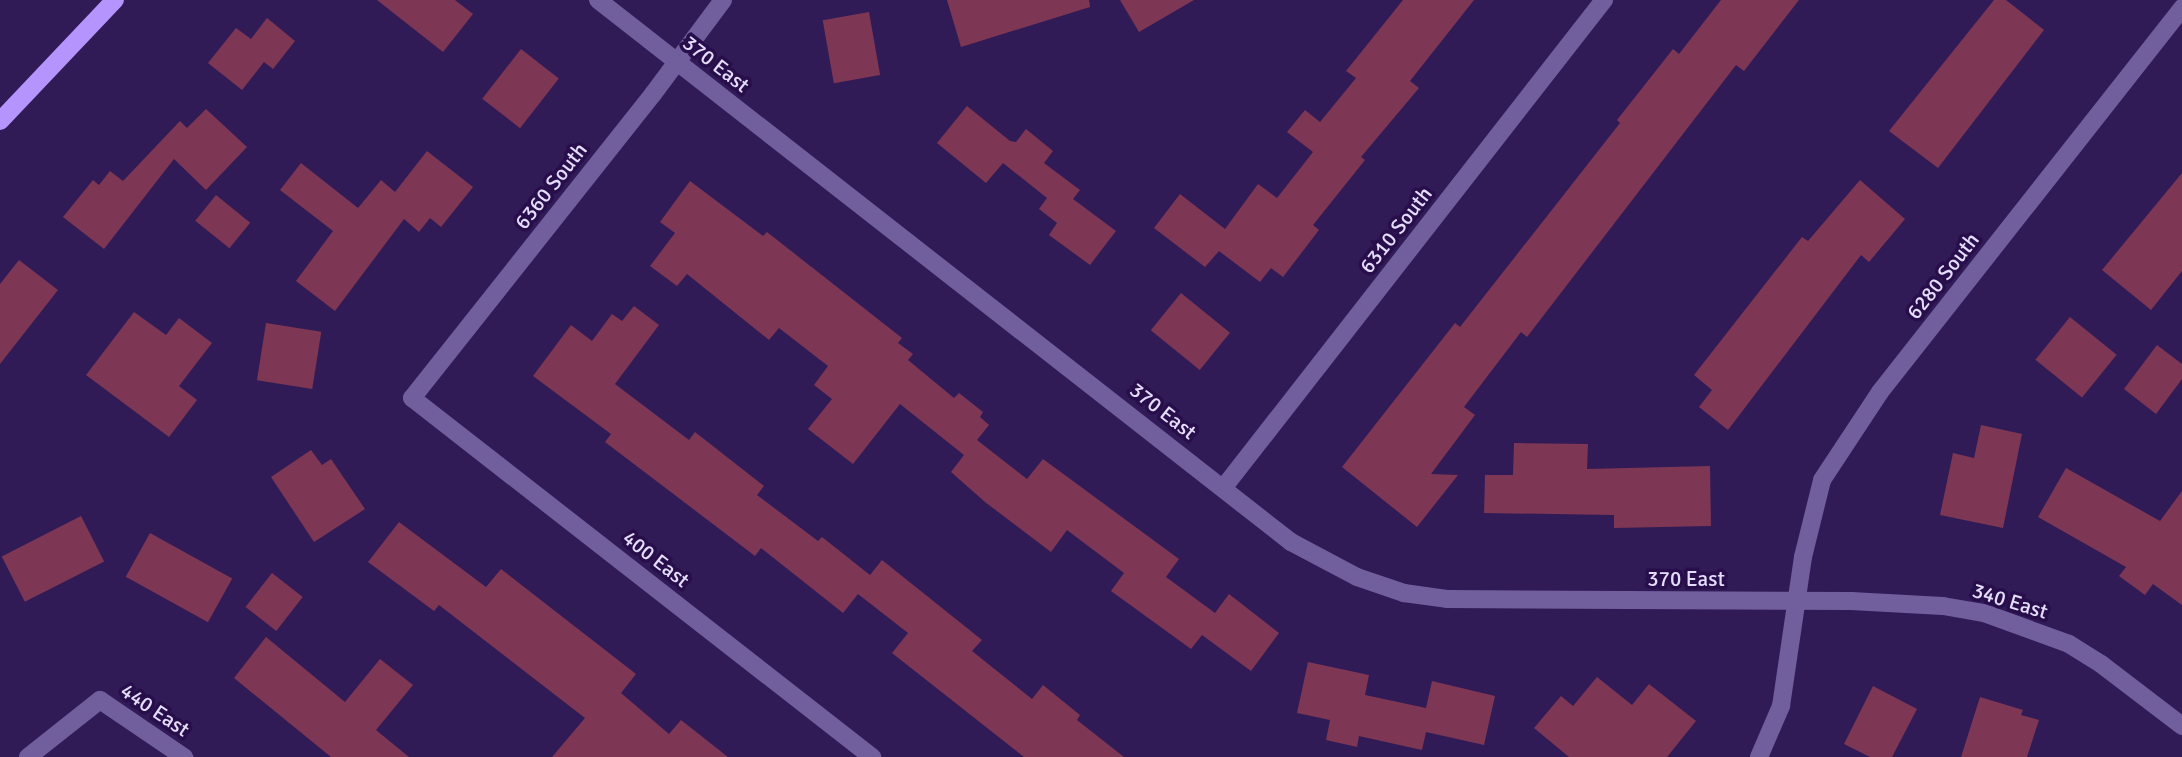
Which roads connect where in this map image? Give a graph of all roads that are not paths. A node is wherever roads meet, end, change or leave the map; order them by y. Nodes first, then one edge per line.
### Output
1 (115, 0) edge
2 (598, 0) edge
3 (723, 0) edge
4 (1604, 0) edge
5 (2182, 8) edge
6 (676, 62) junction
7 (0, 121) edge
8 (412, 398) joint
9 (1224, 487) junction
10 (1797, 600) junction
11 (2182, 726) edge
12 (28, 757) edge
13 (184, 757) edge
14 (872, 757) edge
15 (1759, 757) edge

1 - 7 main road
2 - 6 street, 370 East
3 - 6 street, 6360 South
4 - 9 street, 6310 South
5 - 10 street, 6280 South
6 - 8 street, 6360 South
6 - 9 street, 370 East
8 - 14 street, 400 East
9 - 10 street, 370 East
10 - 11 street, 340 East
10 - 15 street, 6280 South
12 - 13 street, 440 East

